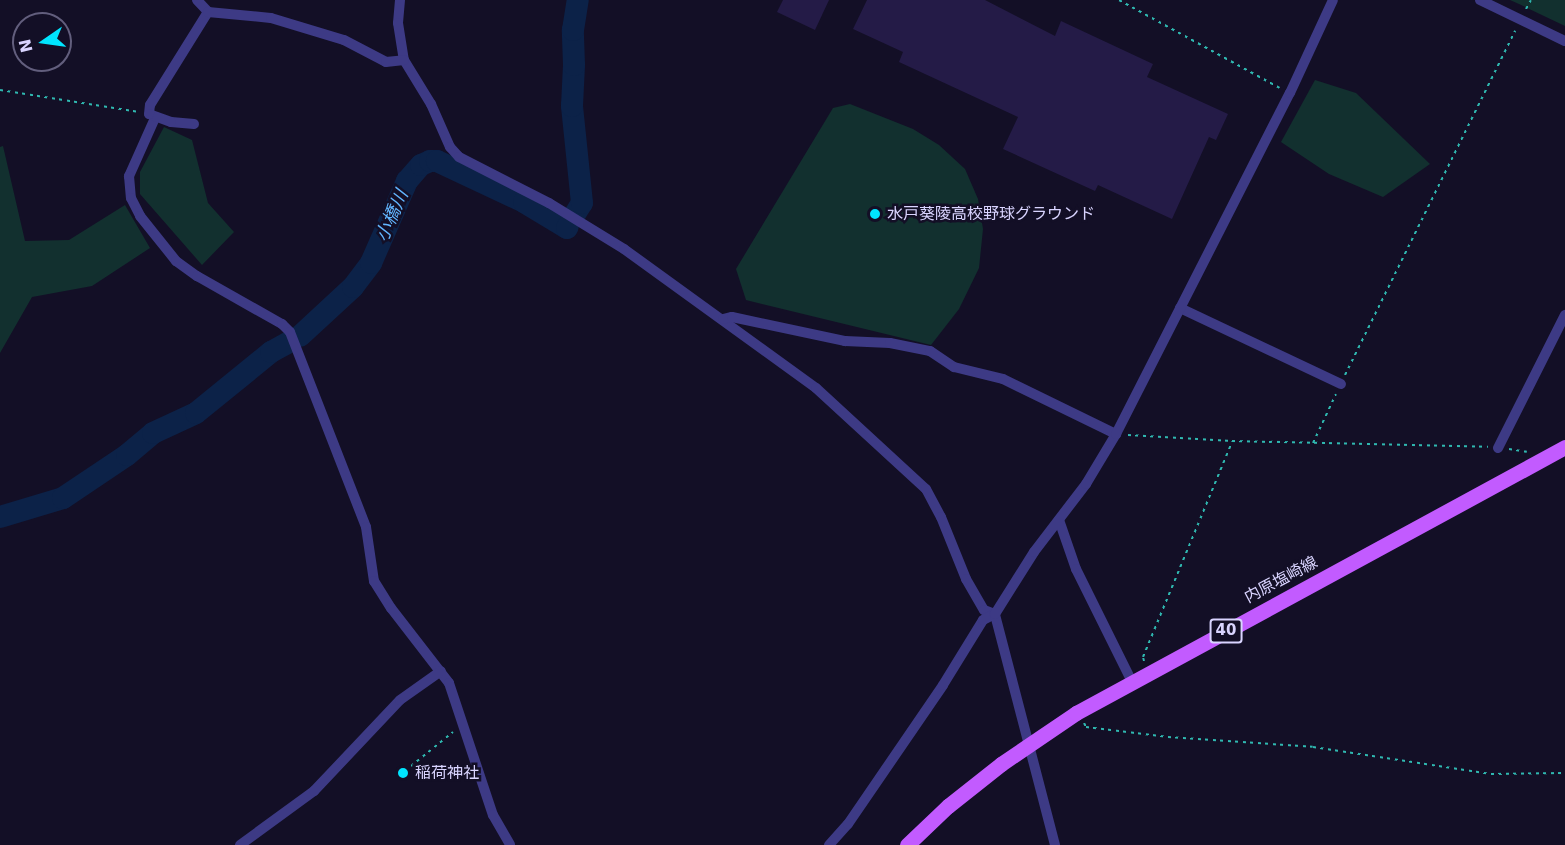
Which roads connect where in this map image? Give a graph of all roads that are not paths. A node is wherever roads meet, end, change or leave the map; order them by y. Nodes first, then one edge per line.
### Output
1 (197, 0) edge
2 (400, 0) edge
3 (1333, 0) edge
4 (1480, 0) edge
5 (208, 12) junction
6 (1565, 41) edge
7 (404, 60) junction
8 (152, 116) junction
9 (194, 124) dead end
10 (1180, 309) junction
11 (1565, 315) edge
12 (723, 320) junction
13 (1341, 384) road end
14 (1116, 434) junction
15 (1565, 447) edge
16 (1498, 448) road end
17 (1059, 520) junction
18 (995, 614) junction
19 (441, 671) junction
20 (1132, 682) junction
21 (1028, 745) junction
22 (240, 845) edge
23 (510, 845) edge
24 (829, 845) edge
25 (907, 845) edge
26 (1055, 845) edge

1 - 5 street
2 - 7 street
3 - 10 street
4 - 6 street
5 - 7 street
5 - 8 street
7 - 12 street
8 - 9 street
8 - 19 street
10 - 13 street
10 - 14 street
11 - 16 street
12 - 14 street
12 - 18 street
14 - 17 street
15 - 20 main road, 内原塩崎線 / 40
17 - 18 street
17 - 20 street
18 - 21 street
18 - 24 street
19 - 22 street
19 - 23 street
20 - 21 main road, 内原塩崎線 / 40
21 - 25 main road, 内原塩崎線 / 40
21 - 26 street

